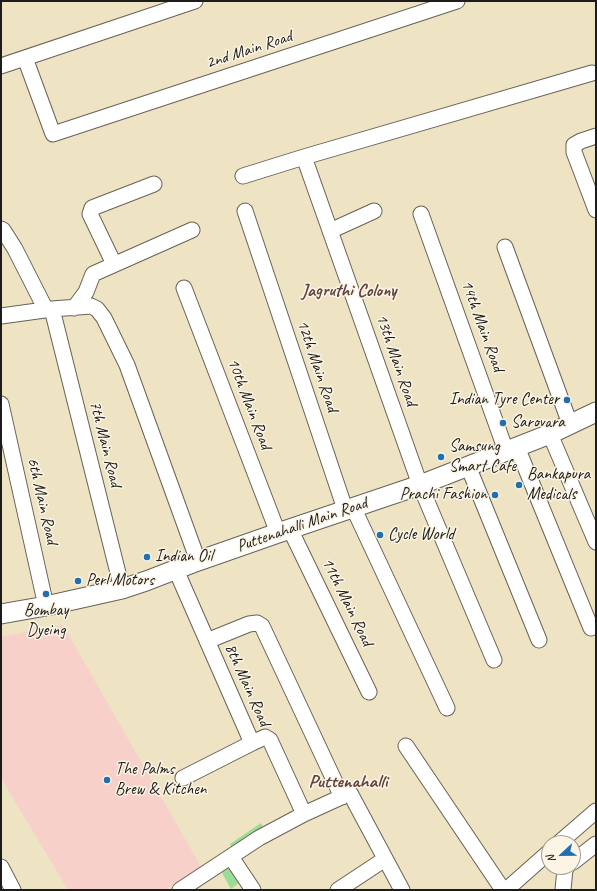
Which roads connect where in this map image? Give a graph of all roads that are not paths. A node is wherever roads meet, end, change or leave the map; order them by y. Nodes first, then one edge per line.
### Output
1 (195, 1) edge
2 (458, 1) edge
3 (25, 58) junction
4 (1, 66) edge
5 (592, 74) dead end
6 (596, 136) edge
7 (304, 157) junction
8 (243, 176) dead end
9 (154, 184) dead end
10 (596, 210) edge
11 (245, 211) dead end
12 (374, 211) dead end
13 (422, 214) dead end
14 (1, 229) edge
15 (192, 230) dead end
16 (330, 231) junction
17 (505, 247) dead end
18 (114, 264) junction
19 (184, 288) dead end
20 (74, 308) junction
21 (49, 310) junction
22 (1, 316) edge
23 (1, 404) edge
24 (596, 412) edge
25 (570, 424) junction
26 (550, 434) junction
27 (512, 449) junction
28 (468, 466) junction
29 (420, 485) junction
30 (349, 508) junction
31 (284, 531) junction
32 (596, 542) edge
33 (198, 561) junction
34 (176, 570) junction
35 (122, 589) junction
36 (46, 606) junction
37 (1, 614) edge
38 (591, 628) dead end
39 (539, 640) dead end
40 (207, 641) junction
41 (494, 660) dead end
42 (369, 692) dead end
43 (447, 708) dead end
44 (252, 743) junction
45 (406, 746) dead end
46 (183, 778) dead end
47 (342, 797) junction
48 (596, 810) edge
49 (304, 814) junction
50 (568, 835) edge
51 (596, 844) edge
52 (581, 856) edge
53 (231, 857) junction
54 (385, 859) junction
55 (541, 859) edge
56 (1, 867) edge
57 (564, 875) edge
58 (13, 890) edge
59 (180, 890) edge
60 (253, 890) edge
61 (338, 890) edge
62 (402, 890) edge
63 (505, 890) edge
64 (563, 890) edge

1 - 3 street
2 - 3 street, 2nd Main Road
3 - 4 street
5 - 7 street
6 - 10 street
7 - 8 street
7 - 16 street, 13th Main Road
9 - 18 street
11 - 30 street, 12th Main Road
12 - 16 street
13 - 27 street, 14th Main Road
14 - 21 street, 7th Main Road
15 - 18 street
16 - 29 street, 13th Main Road
17 - 25 street
18 - 20 street
19 - 31 street, 10th Main Road
20 - 21 street
20 - 33 street
21 - 22 street
21 - 35 street, 7th Main Road
23 - 36 street, 6th Main Road
24 - 25 main road, Puttenahalli Main Road
25 - 26 main road, Puttenahalli Main Road
26 - 27 main road, Puttenahalli Main Road
26 - 32 street
27 - 28 main road, Puttenahalli Main Road
27 - 38 street, 14th Main Road
28 - 29 main road, Puttenahalli Main Road
28 - 39 street
29 - 30 main road, Puttenahalli Main Road
29 - 41 street, 13th Main Road
30 - 31 main road, Puttenahalli Main Road
30 - 43 street, 12th Main Road
31 - 33 main road, Puttenahalli Main Road
31 - 42 street, 11th Main Road
33 - 34 main road, Puttenahalli Main Road
34 - 35 main road, Puttenahalli Main Road
34 - 40 street, 8th Main Road
35 - 36 main road, Puttenahalli Main Road
36 - 37 main road, Puttenahalli Main Road
40 - 44 street, 8th Main Road
40 - 47 street
44 - 46 street
44 - 49 street, 8th Main Road
45 - 63 street
47 - 49 street
47 - 54 street
48 - 50 street
49 - 53 street
51 - 52 street
53 - 59 street
53 - 60 street
54 - 61 street
54 - 62 street
55 - 63 street
56 - 58 street
57 - 64 street

